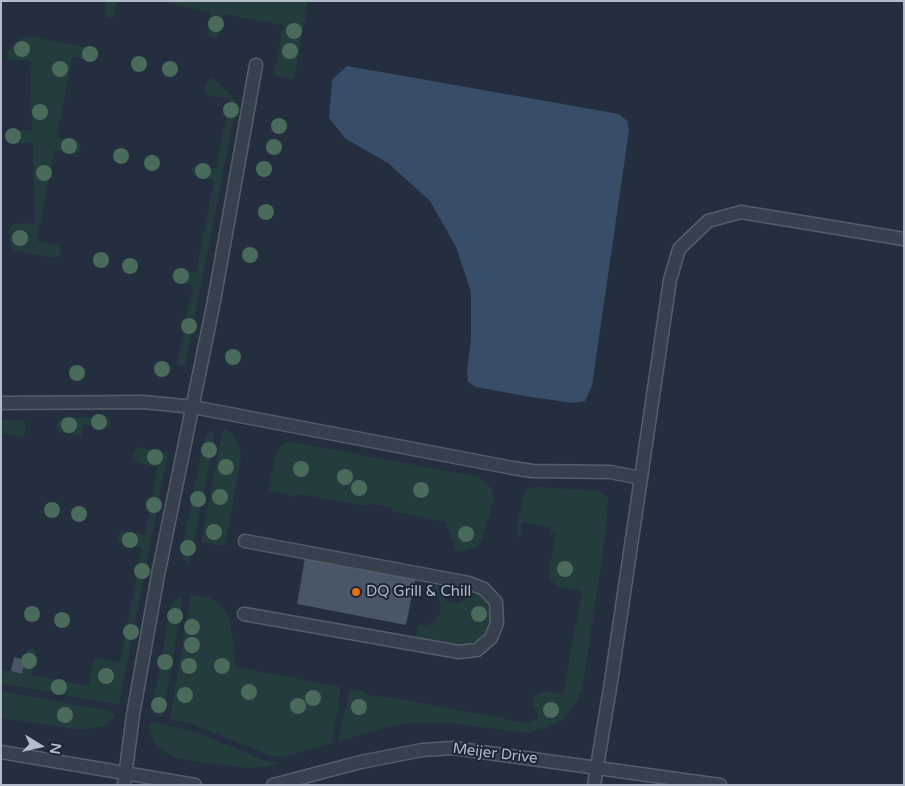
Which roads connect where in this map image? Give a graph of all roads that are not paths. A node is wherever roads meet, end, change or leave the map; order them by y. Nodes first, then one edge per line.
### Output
1 (256, 65) dead end
2 (904, 239) edge
3 (1, 403) edge
4 (194, 407) junction
5 (641, 478) junction
6 (244, 541) dead end
7 (244, 614) dead end
8 (1, 752) edge
9 (598, 768) junction
10 (125, 778) edge
11 (195, 785) edge
12 (273, 785) edge
13 (594, 785) edge
14 (720, 785) edge

1 - 4 lane
2 - 5 lane
3 - 4 lane
4 - 5 lane
4 - 10 lane
5 - 9 lane
6 - 7 lane
8 - 10 lane
9 - 12 lane, Meijer Drive
9 - 13 lane
9 - 14 lane, Meijer Drive
10 - 11 lane

